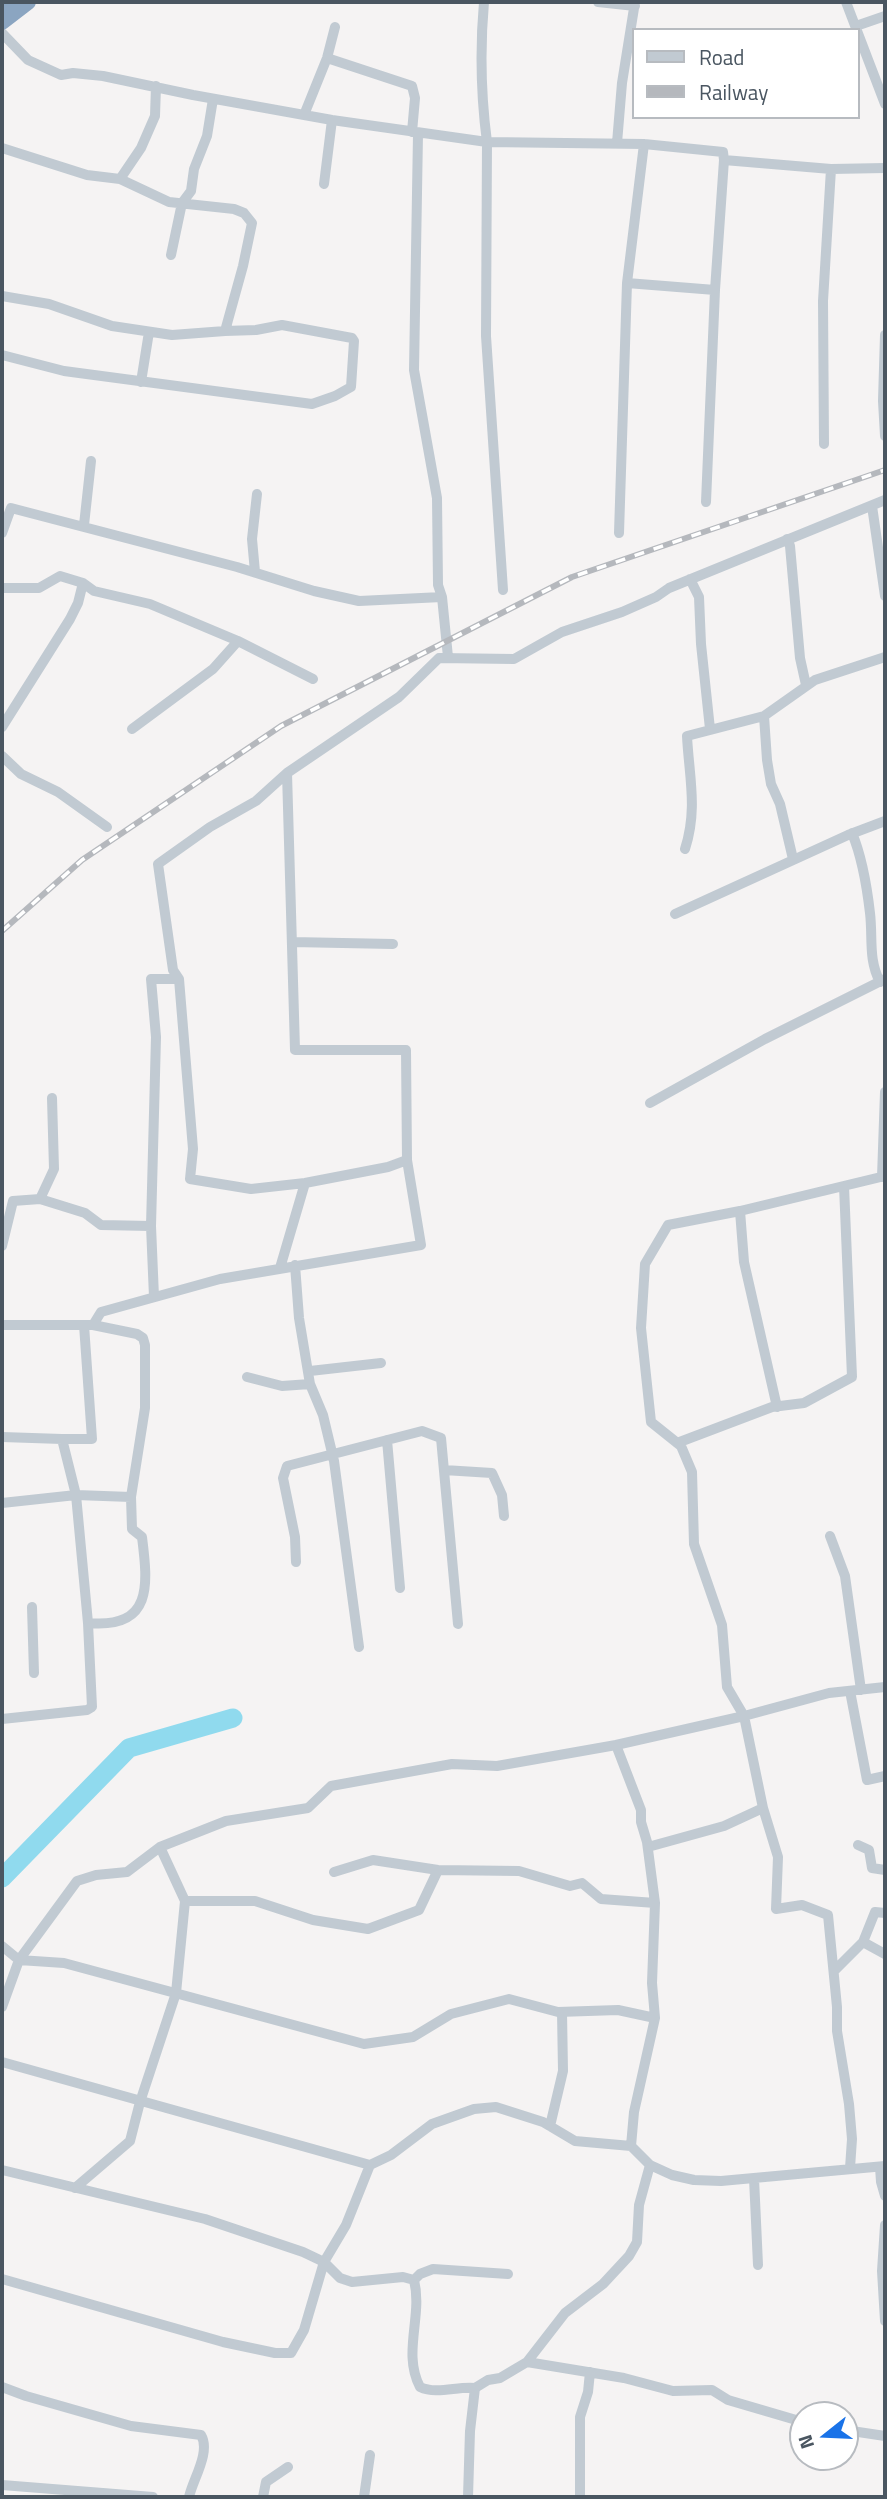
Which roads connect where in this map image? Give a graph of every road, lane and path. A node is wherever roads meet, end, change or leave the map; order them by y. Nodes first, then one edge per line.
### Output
1 (7, 2) edge
2 (28, 2) edge
3 (484, 2) edge
4 (598, 2) edge
5 (846, 2) edge
6 (635, 4) edge
7 (2, 5) edge
8 (885, 16) edge
9 (2, 22) edge
10 (856, 26) joint
11 (335, 27) dead end
12 (2, 33) edge
13 (859, 34) edge
14 (327, 58) junction
15 (156, 86) junction
16 (213, 99) junction
17 (885, 104) edge
18 (304, 115) junction
19 (332, 120) junction
20 (415, 133) junction
21 (487, 142) junction
22 (617, 144) junction
23 (644, 144) junction
24 (2, 148) edge
25 (724, 160) junction
26 (885, 168) edge
27 (831, 169) junction
28 (120, 179) junction
29 (324, 184) dead end
30 (182, 203) junction
31 (171, 255) dead end
32 (627, 283) junction
33 (715, 290) junction
34 (2, 296) edge
35 (225, 331) junction
36 (149, 332) junction
37 (885, 335) edge
38 (2, 355) edge
39 (141, 382) junction
40 (885, 436) edge
41 (824, 444) dead end
42 (91, 461) dead end
43 (257, 494) dead end
44 (885, 500) edge
45 (706, 502) dead end
46 (872, 506) junction
47 (7, 507) edge
48 (84, 526) junction
49 (2, 533) edge
50 (619, 533) dead end
51 (787, 539) junction
52 (255, 572) junction
53 (690, 579) junction
54 (83, 583) junction
55 (2, 588) edge
56 (503, 590) dead end
57 (885, 596) edge
58 (442, 597) junction
59 (238, 641) junction
60 (448, 657) junction
61 (885, 657) edge
62 (313, 679) dead end
63 (806, 685) junction
64 (764, 716) junction
65 (2, 727) edge
66 (132, 729) dead end
67 (710, 730) junction
68 (2, 756) edge
69 (287, 773) junction
70 (885, 821) edge
71 (107, 827) dead end
72 (852, 833) junction
73 (685, 849) dead end
74 (793, 859) junction
75 (676, 914) dead end
76 (292, 942) junction
77 (393, 944) dead end
78 (179, 979) junction
79 (883, 981) edge
80 (885, 1092) edge
81 (52, 1098) dead end
82 (650, 1103) dead end
83 (407, 1160) junction
84 (884, 1176) edge
85 (305, 1183) junction
86 (844, 1186) junction
87 (40, 1199) junction
88 (740, 1211) junction
89 (150, 1226) junction
90 (2, 1246) edge
91 (295, 1265) junction
92 (280, 1268) junction
93 (155, 1297) junction
94 (2, 1325) edge
95 (89, 1325) junction
96 (381, 1363) dead end
97 (310, 1371) junction
98 (247, 1377) dead end
99 (310, 1384) junction
100 (777, 1407) junction
101 (2, 1437) edge
102 (62, 1439) junction
103 (387, 1440) junction
104 (677, 1443) junction
105 (332, 1454) junction
106 (444, 1470) junction
107 (76, 1495) junction
108 (131, 1497) junction
109 (2, 1503) edge
110 (504, 1516) dead end
111 (830, 1536) dead end
112 (296, 1562) dead end
113 (400, 1588) dead end
114 (32, 1607) dead end
115 (88, 1623) junction
116 (458, 1624) dead end
117 (359, 1647) dead end
118 (34, 1673) dead end
119 (885, 1687) edge
120 (856, 1690) junction
121 (744, 1716) junction
122 (2, 1718) edge
123 (616, 1745) junction
124 (885, 1776) edge
125 (763, 1808) junction
126 (858, 1846) dead end
127 (160, 1847) junction
128 (648, 1847) junction
129 (438, 1870) junction
130 (885, 1870) edge
131 (334, 1872) dead end
132 (185, 1901) junction
133 (655, 1903) junction
134 (885, 1913) edge
135 (863, 1942) junction
136 (2, 1946) edge
137 (885, 1954) edge
138 (19, 1960) junction
139 (834, 1971) junction
140 (176, 1993) junction
141 (2, 2007) edge
142 (562, 2012) junction
143 (654, 2018) junction
144 (2, 2062) edge
145 (140, 2102) junction
146 (550, 2126) junction
147 (631, 2146) junction
148 (370, 2165) junction
149 (650, 2165) junction
150 (883, 2166) edge
151 (850, 2168) junction
152 (2, 2169) edge
153 (754, 2178) junction
154 (75, 2188) junction
155 (885, 2196) edge
156 (885, 2225) edge
157 (324, 2262) junction
158 (758, 2265) dead end
159 (508, 2274) dead end
160 (2, 2279) edge
161 (414, 2280) junction
162 (885, 2321) edge
163 (527, 2362) junction
164 (590, 2372) junction
165 (2, 2387) edge
166 (475, 2388) junction
167 (789, 2418) edge
168 (859, 2432) edge
169 (885, 2436) edge
170 (370, 2455) dead end
171 (288, 2467) dead end
172 (2, 2485) edge
173 (153, 2497) edge
174 (189, 2497) edge
175 (263, 2497) edge
176 (364, 2497) edge
177 (468, 2497) edge
178 (580, 2497) edge

1 - 7 highway
2 - 9 highway
3 - 21 street
4 - 6 street
5 - 10 street
6 - 22 street
8 - 10 street
11 - 14 street
12 - 15 street
13 - 17 street
14 - 18 street
14 - 20 street
15 - 16 street
15 - 28 street
16 - 18 street
16 - 30 street
18 - 19 street
19 - 20 street
19 - 29 street
20 - 21 street
20 - 58 street
21 - 22 street
21 - 56 street
22 - 23 street
23 - 25 street
23 - 32 street
24 - 28 street
25 - 27 street
25 - 33 street
26 - 27 street
27 - 41 street
28 - 30 street
30 - 31 street
30 - 35 street
32 - 33 street
32 - 50 street
33 - 45 street
34 - 36 street
35 - 36 street
35 - 39 street
36 - 39 street
37 - 40 street
38 - 39 street
42 - 48 street
43 - 52 street
44 - 46 street
46 - 51 street
46 - 57 street
47 - 48 street
47 - 49 street
48 - 52 street
51 - 53 street
51 - 63 street
52 - 58 street
53 - 60 street
53 - 67 street
54 - 55 street
54 - 59 street
54 - 65 street
58 - 60 street
59 - 62 street
59 - 66 street
60 - 69 street
61 - 63 street
63 - 64 street
64 - 67 street
64 - 74 street
67 - 73 street
68 - 71 street
69 - 76 street
69 - 78 street
70 - 72 street
72 - 74 street
72 - 79 street
74 - 75 street
76 - 77 street
76 - 83 street
78 - 85 street
78 - 89 street
79 - 82 street
80 - 84 street
81 - 87 street
83 - 85 street
83 - 91 street
84 - 86 street
85 - 92 street
86 - 88 street
86 - 100 street
87 - 89 street
87 - 90 street
88 - 100 street
88 - 104 street
89 - 93 street
91 - 92 street
91 - 97 street
92 - 93 street
93 - 95 street
94 - 95 street
95 - 102 street
95 - 108 street
96 - 97 street
97 - 99 street
98 - 99 street
99 - 105 street
100 - 104 street
101 - 102 street
102 - 107 street
103 - 105 street
103 - 106 street
103 - 113 street
104 - 121 street
105 - 112 street
105 - 117 street
106 - 110 street
106 - 116 street
107 - 108 street
107 - 109 street
107 - 115 street
108 - 115 street
111 - 120 street
114 - 118 street
115 - 122 street
119 - 120 street
120 - 121 street
120 - 124 street
121 - 123 street
121 - 125 street
123 - 127 street
123 - 128 street
125 - 128 street
125 - 139 street
126 - 130 street
127 - 132 street
127 - 138 street
128 - 133 street
129 - 131 street
129 - 132 street
129 - 133 street
132 - 140 street
133 - 143 street
134 - 135 street
135 - 137 street
135 - 139 street
136 - 138 street
138 - 140 street
138 - 141 street
139 - 151 street
140 - 142 street
140 - 145 street
142 - 143 street
142 - 146 street
143 - 147 street
144 - 145 street
145 - 148 street
145 - 154 street
146 - 147 street
146 - 148 street
147 - 149 street
148 - 157 street
149 - 153 street
149 - 163 street
150 - 151 street
150 - 155 street
151 - 153 street
152 - 154 street
153 - 158 street
154 - 157 street
156 - 162 street
157 - 160 street
157 - 161 street
159 - 161 street
161 - 166 street
163 - 164 street
163 - 166 street
164 - 167 street
164 - 178 street
165 - 174 street
166 - 177 street
168 - 169 street
170 - 176 street
171 - 175 street
172 - 173 street

